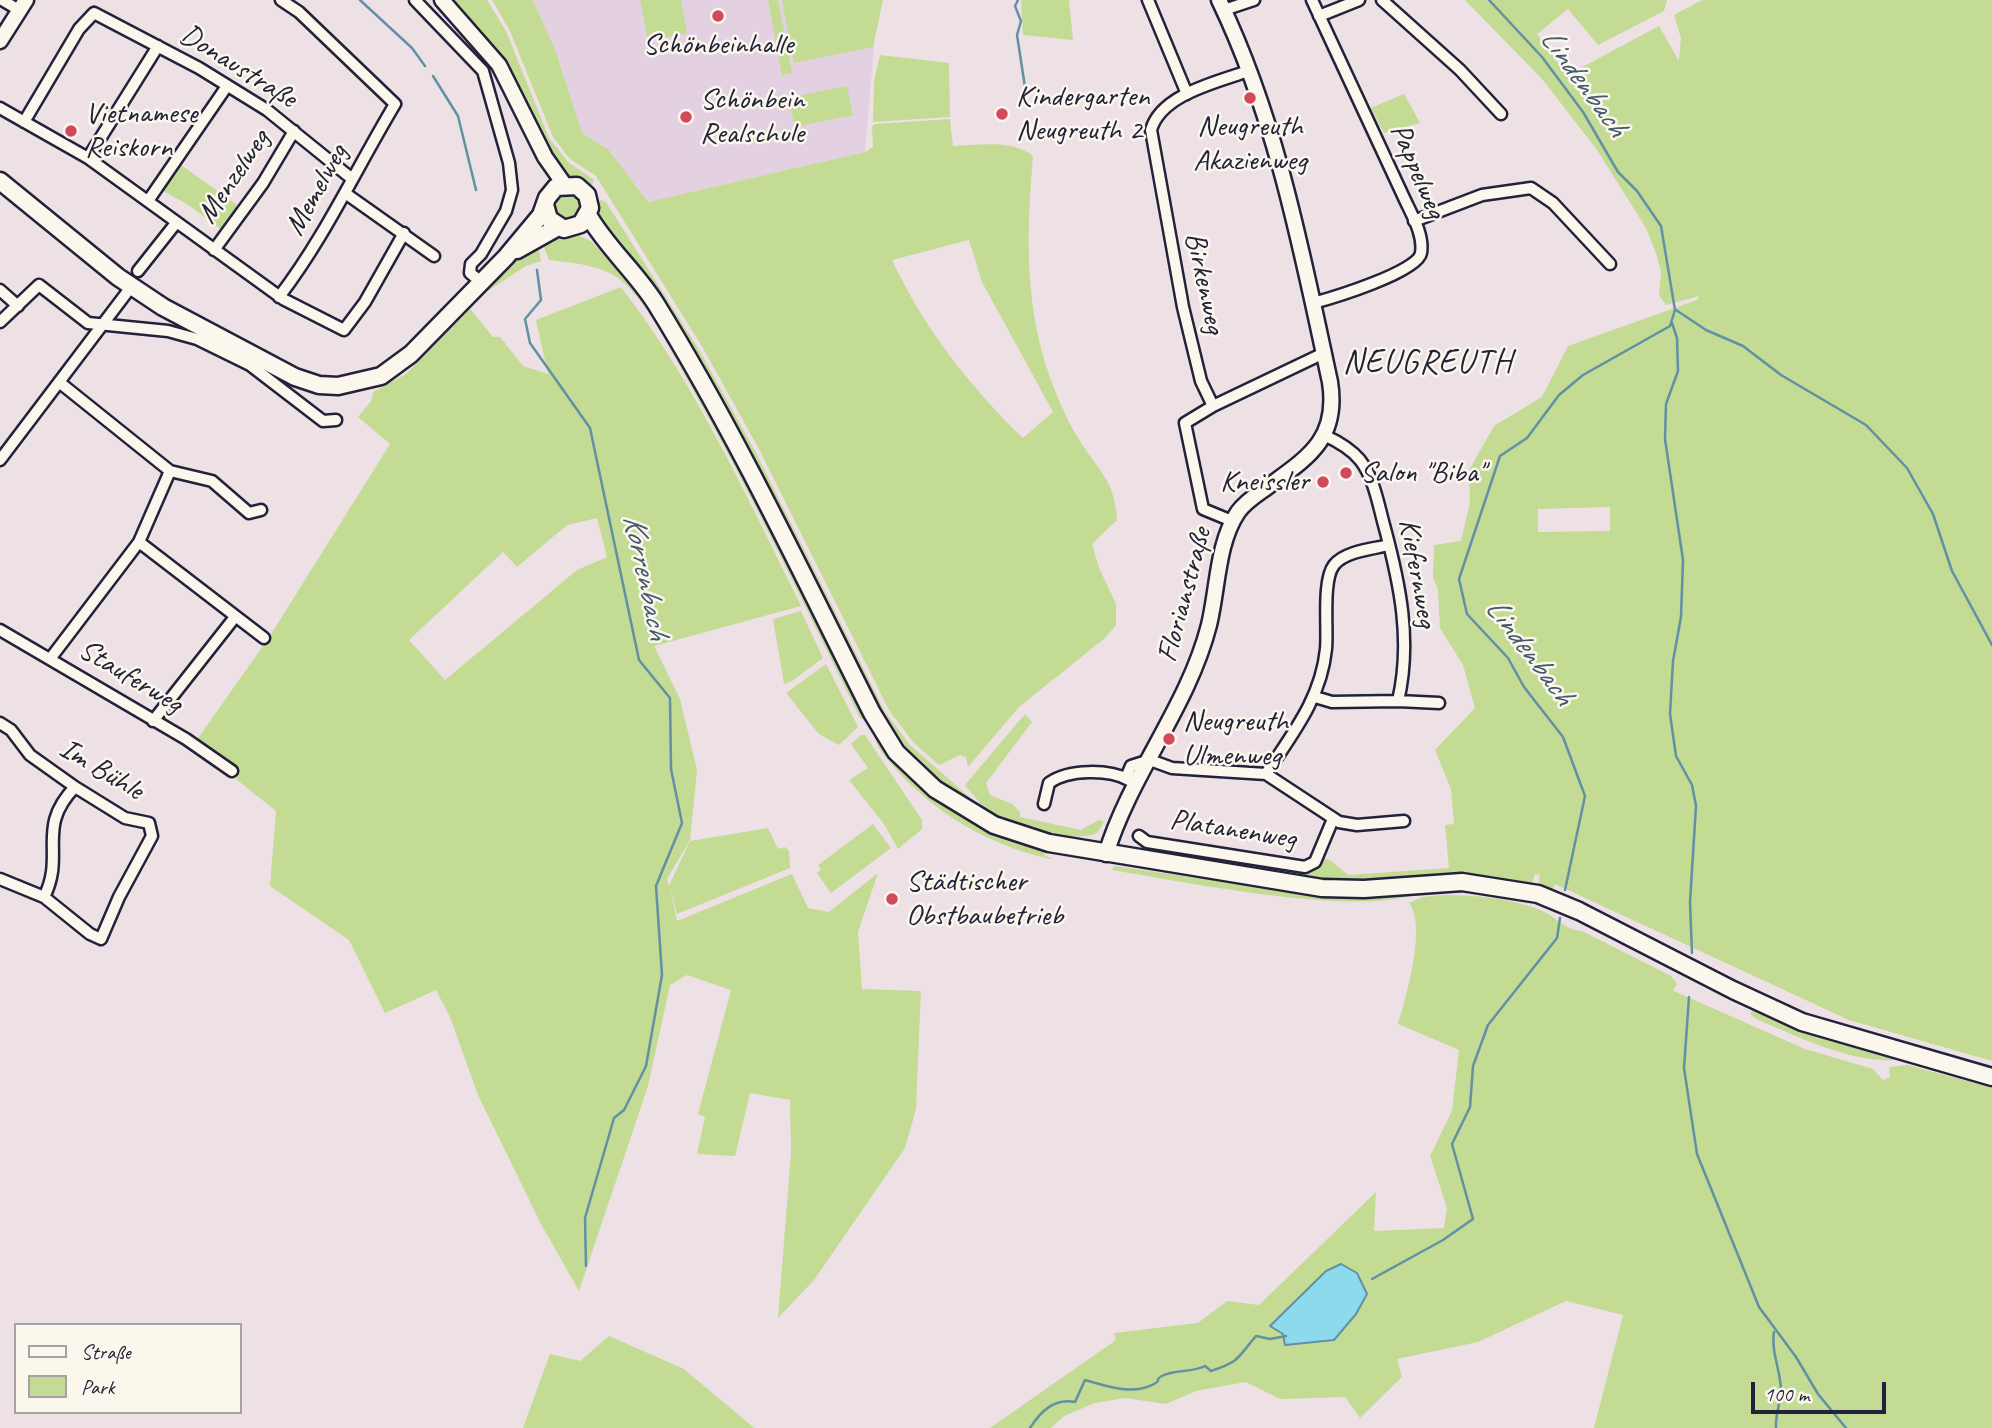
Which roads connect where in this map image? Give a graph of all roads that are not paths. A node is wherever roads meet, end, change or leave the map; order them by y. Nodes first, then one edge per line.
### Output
1 (2, 0) edge
2 (281, 0) edge
3 (415, 0) edge
4 (442, 0) edge
5 (1148, 0) edge
6 (1254, 0) edge
7 (1312, 0) edge
8 (1359, 0) edge
9 (1382, 0) edge
10 (23, 5) edge
11 (1222, 5) edge
12 (1319, 16) junction
13 (0, 41) edge
14 (158, 46) junction
15 (1248, 71) junction
16 (227, 86) junction
17 (1187, 94) junction
18 (0, 108) edge
19 (1501, 114) dead end
20 (24, 122) junction
21 (294, 131) junction
22 (545, 157) junction
23 (88, 158) junction
24 (351, 178) junction
25 (0, 181) edge
26 (564, 184) junction
27 (345, 194) junction
28 (148, 201) junction
29 (546, 201) junction
30 (589, 215) junction
31 (1414, 221) junction
32 (176, 223) junction
33 (558, 227) junction
34 (576, 227) junction
35 (404, 233) junction
36 (604, 243) junction
37 (214, 250) junction
38 (434, 256) dead end
39 (506, 257) junction
40 (1610, 264) dead end
41 (134, 279) junction
42 (480, 281) junction
43 (0, 290) edge
44 (279, 297) junction
45 (1313, 303) junction
46 (18, 306) junction
47 (0, 322) edge
48 (103, 324) junction
49 (1324, 353) junction
50 (59, 382) junction
51 (1213, 406) junction
52 (336, 420) dead end
53 (1324, 436) junction
54 (0, 460) edge
55 (170, 471) junction
56 (261, 510) dead end
57 (1232, 521) junction
58 (139, 542) junction
59 (1389, 545) junction
60 (235, 617) junction
61 (0, 630) edge
62 (264, 638) dead end
63 (50, 659) junction
64 (1315, 697) junction
65 (1398, 701) junction
66 (1439, 703) dead end
67 (153, 721) junction
68 (0, 723) edge
69 (1150, 760) junction
70 (232, 771) dead end
71 (1266, 774) junction
72 (1131, 782) junction
73 (75, 787) junction
74 (1044, 804) dead end
75 (1333, 819) junction
76 (1404, 821) dead end
77 (1139, 836) dead end
78 (1106, 854) junction
79 (0, 879) edge
80 (44, 897) junction
81 (1992, 1077) edge

1 - 10 street
2 - 24 street, Memelweg
3 - 42 street
4 - 22 street
5 - 17 street
6 - 11 street
7 - 12 street, Pappelweg
8 - 12 street
9 - 19 street
10 - 13 street
11 - 15 street, Florianstraße
12 - 31 street, Pappelweg
14 - 16 street, Donaustraße
14 - 20 street, Donaustraße
14 - 23 street
15 - 17 street, Birkenweg
15 - 45 street, Florianstraße
16 - 21 street, Donaustraße
16 - 28 street
17 - 51 street, Birkenweg
18 - 20 street
20 - 23 street
21 - 24 street, Donaustraße
21 - 37 street, Menzelweg
22 - 26 street
22 - 29 street
23 - 28 street
24 - 27 street, Memelweg
25 - 41 main road
26 - 29 main road
26 - 30 main road
27 - 35 street
27 - 44 street, Memelweg
28 - 32 street
29 - 33 main road
29 - 39 main road
30 - 34 main road
30 - 36 main road
31 - 40 street
31 - 45 street, Pappelweg
32 - 37 street
32 - 41 street
33 - 34 main road
33 - 39 main road
34 - 36 main road
35 - 38 street
35 - 44 street
36 - 78 main road
37 - 44 street
39 - 42 main road
41 - 42 main road
41 - 48 street
43 - 46 street
45 - 49 street, Florianstraße
46 - 47 street
46 - 48 street
48 - 50 street
48 - 52 street
49 - 51 street
49 - 53 street, Florianstraße
50 - 54 street
50 - 55 street
51 - 57 street
53 - 57 street, Florianstraße
53 - 59 street, Kiefernweg
55 - 56 street
55 - 58 street
57 - 69 street, Florianstraße
58 - 60 street
58 - 63 street
59 - 64 street
59 - 65 street, Kiefernweg
60 - 62 street
60 - 67 street
61 - 63 street, Stauferweg
63 - 67 street, Stauferweg
64 - 65 street
64 - 71 street
65 - 66 street
67 - 70 street, Stauferweg
68 - 73 street, Im Bühle
69 - 71 street
69 - 72 street, Florianstraße
71 - 75 street, Platanenweg
72 - 74 street
72 - 78 street, Florianstraße
73 - 80 street
73 - 80 street, Im Bühle
75 - 76 street, Platanenweg
75 - 77 street, Platanenweg
78 - 81 main road
79 - 80 street

